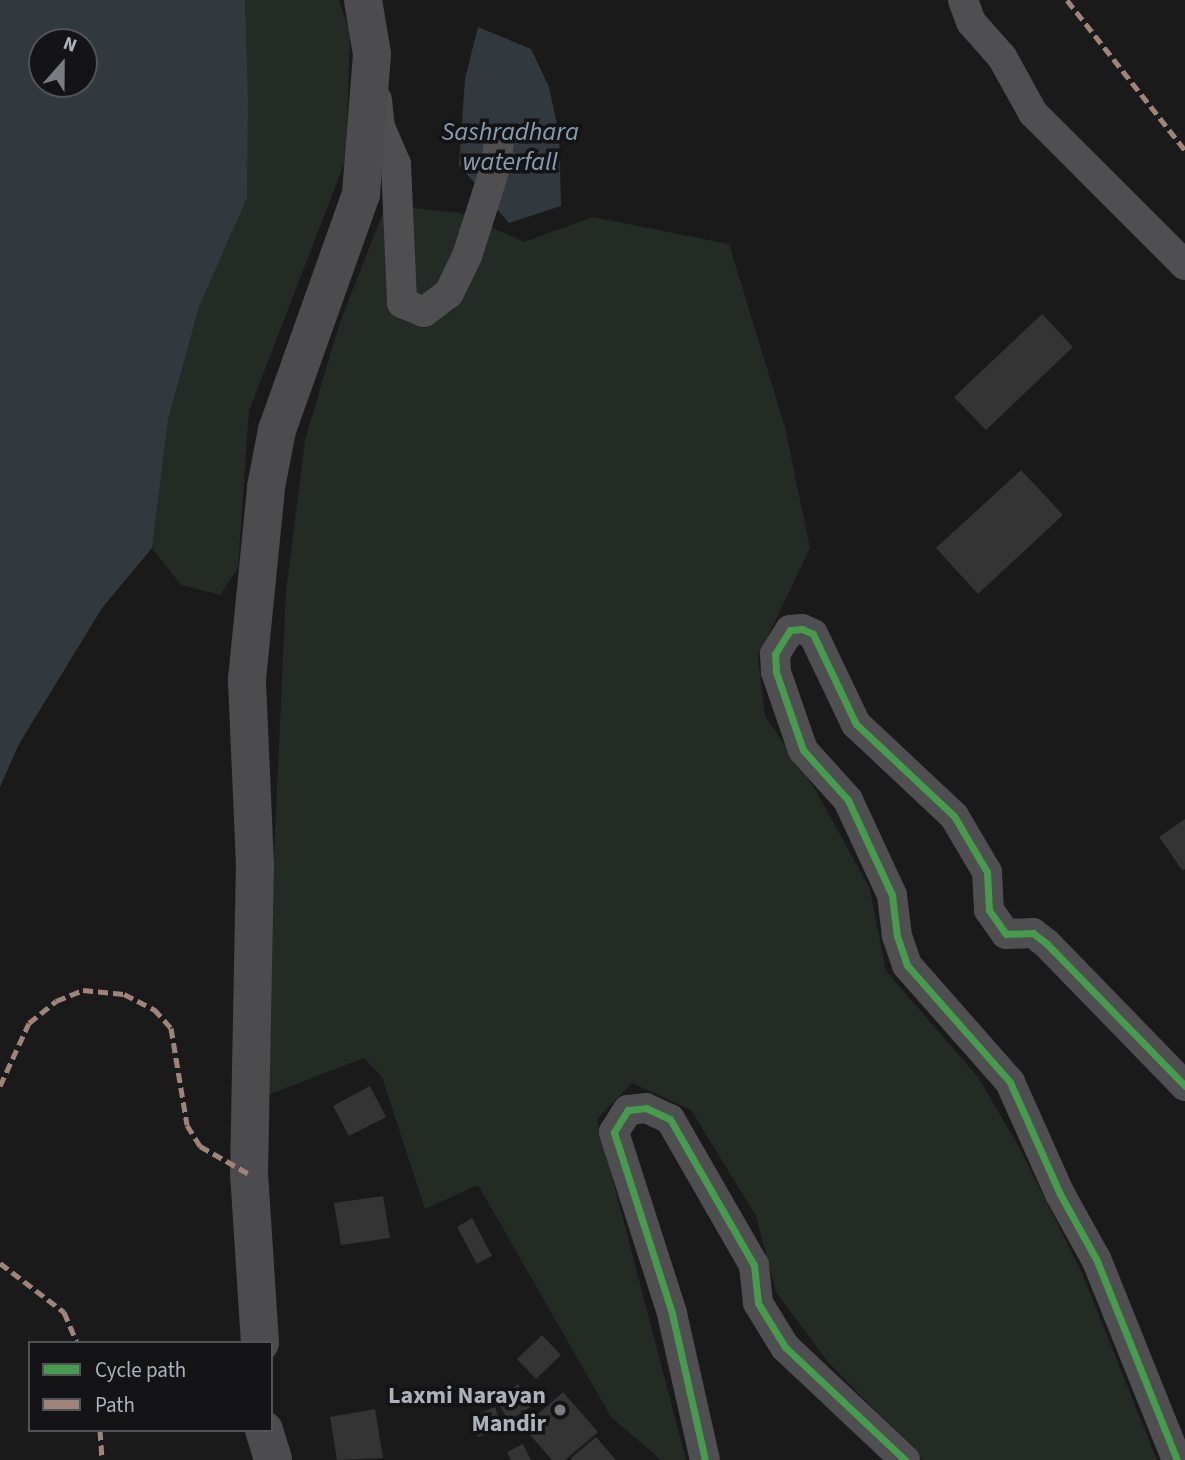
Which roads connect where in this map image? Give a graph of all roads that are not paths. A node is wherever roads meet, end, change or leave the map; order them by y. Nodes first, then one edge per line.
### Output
1 (363, 0) edge
2 (963, 0) edge
3 (372, 54) junction
4 (499, 140) dead end
5 (1185, 265) edge
6 (1185, 1086) edge
7 (260, 1341) edge
8 (265, 1432) edge
9 (273, 1460) edge
10 (705, 1460) edge
11 (905, 1460) edge
12 (1177, 1460) edge

1 - 3 highway
2 - 5 street
3 - 4 street
3 - 7 highway
6 - 12 street
8 - 9 highway
10 - 11 street

